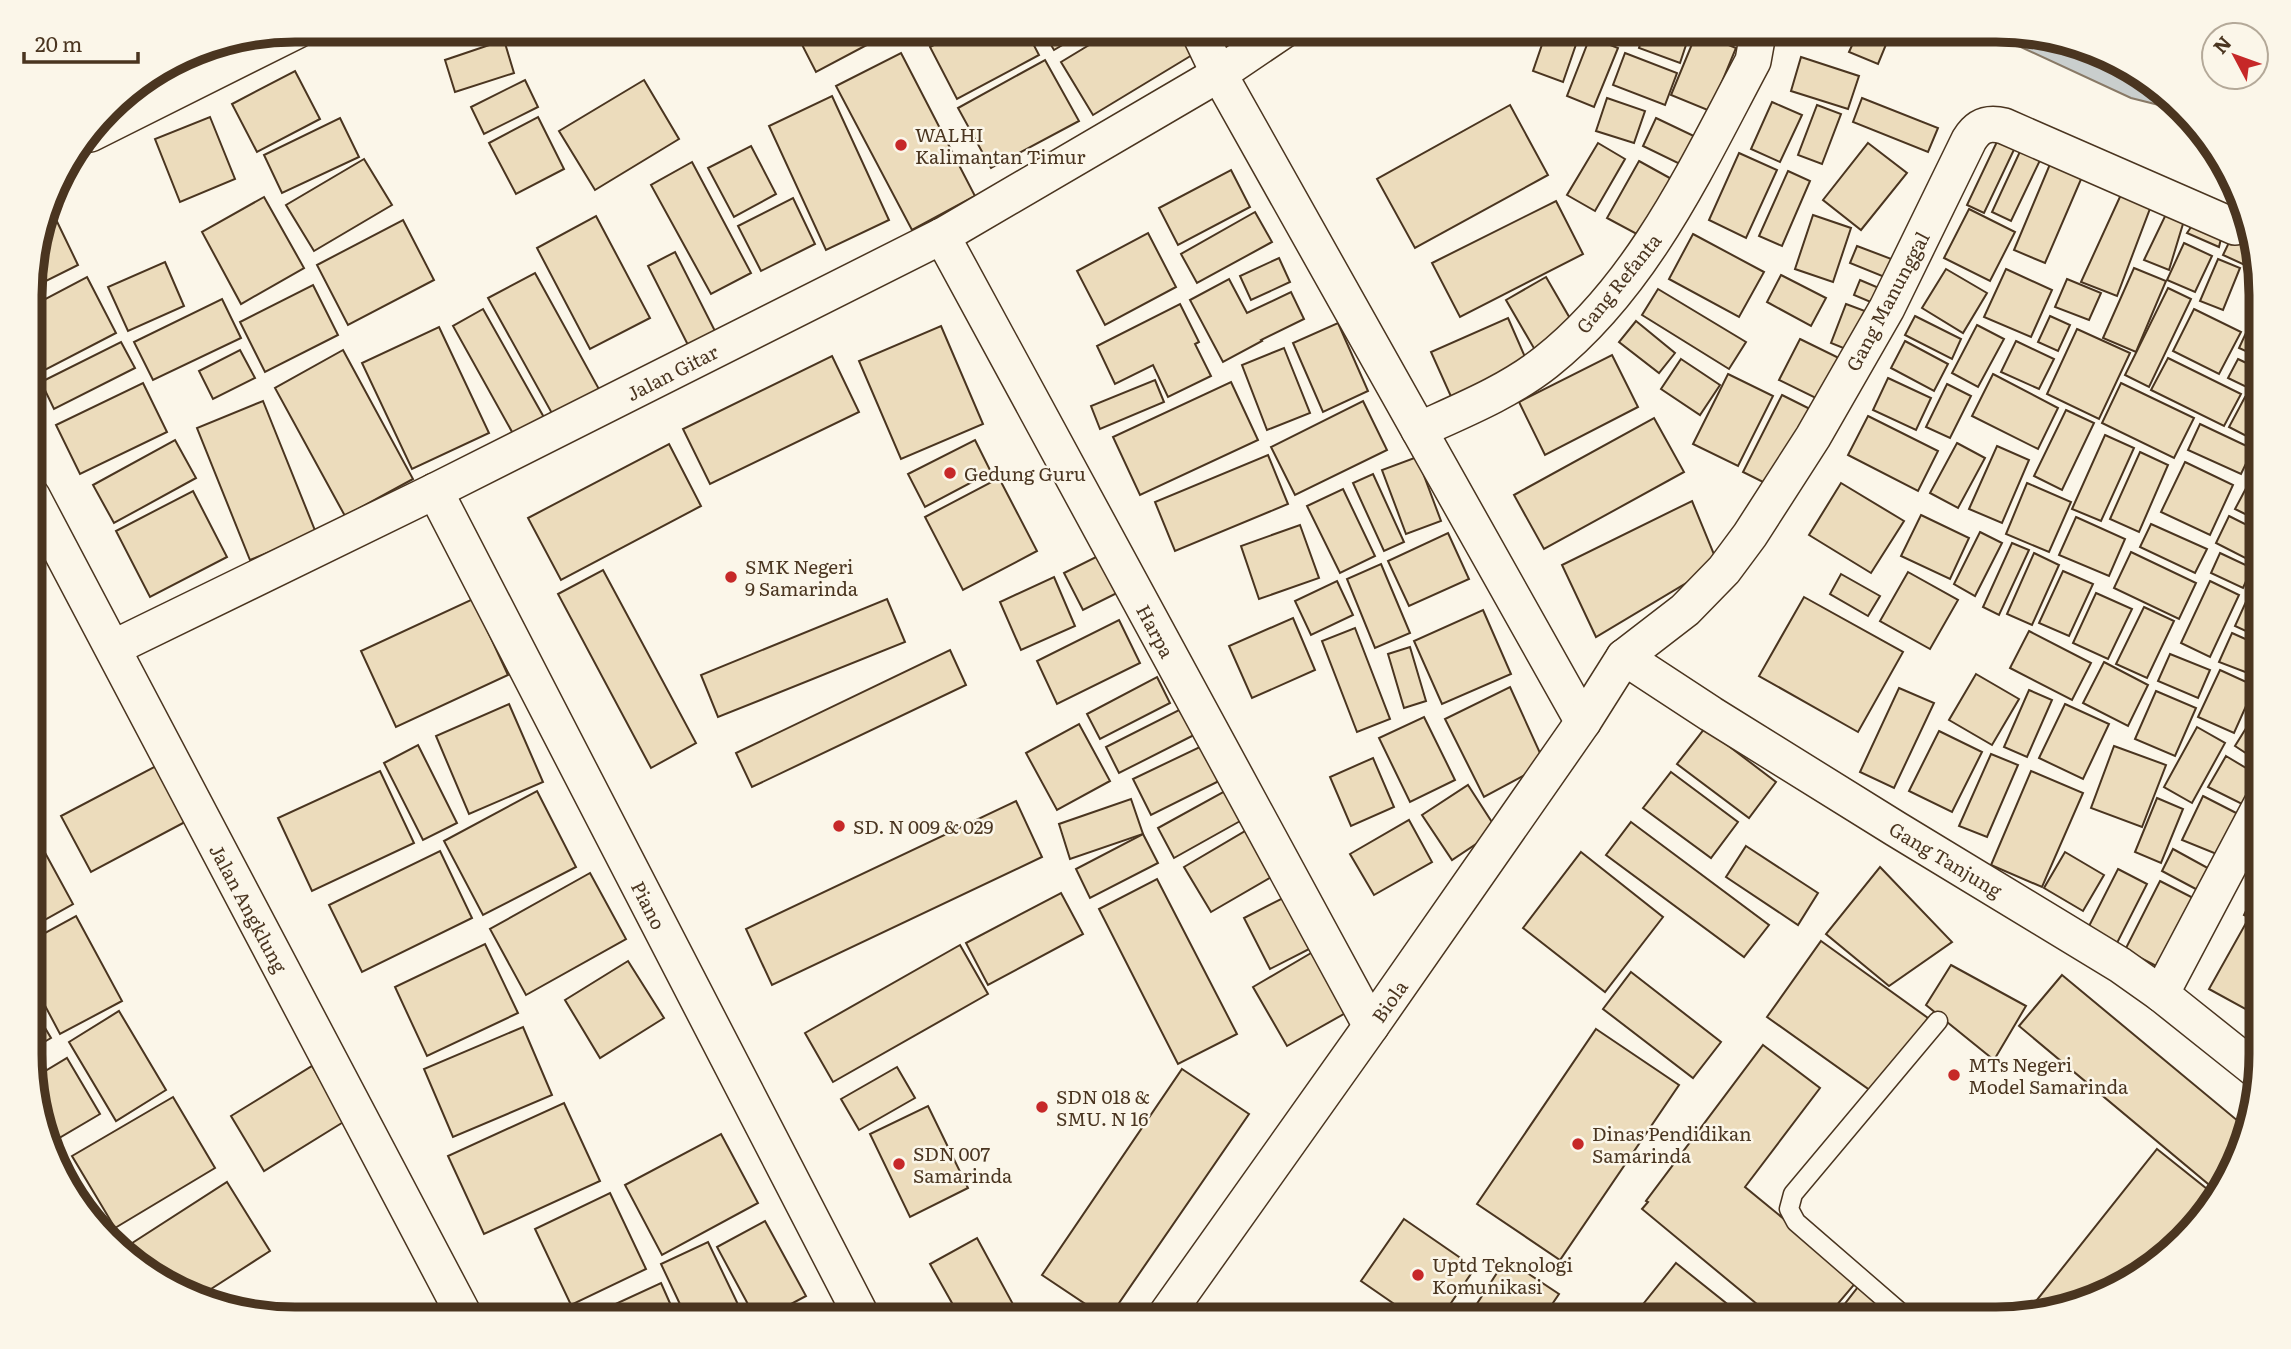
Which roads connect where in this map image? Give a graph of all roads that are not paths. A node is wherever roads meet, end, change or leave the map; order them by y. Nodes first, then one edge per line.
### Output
1 (1204, 42) edge
2 (1266, 42) edge
3 (1756, 42) edge
4 (271, 43) edge
5 (1219, 74) junction
6 (108, 125) edge
7 (2235, 227) dead end
8 (942, 236) junction
9 (1419, 430) junction
10 (435, 491) junction
11 (42, 515) edge
12 (113, 648) junction
13 (1616, 668) junction
14 (1583, 722) junction
15 (2249, 828) edge
16 (2161, 994) junction
17 (1938, 1021) dead end
18 (1371, 1026) junction
19 (2248, 1064) edge
20 (460, 1307) edge
21 (857, 1307) edge
22 (1172, 1307) edge
23 (1894, 1307) edge

1 - 5 street
2 - 5 street, Jalan Gitar
3 - 9 street, Gang Refanta
4 - 6 street
5 - 8 street, Jalan Gitar
5 - 9 street
7 - 13 street, Gang Manunggal
8 - 10 street, Jalan Gitar
8 - 18 street, Harpa
9 - 14 street
10 - 12 street, Jalan Gitar
10 - 21 street, Piano
11 - 12 street, Jalan Angklung
12 - 20 street, Jalan Angklung
13 - 14 street, Biola
13 - 16 street, Gang Tanjung
14 - 18 street, Biola
15 - 16 street
16 - 19 street, Gang Tanjung
17 - 23 lane
18 - 22 street, Biola

